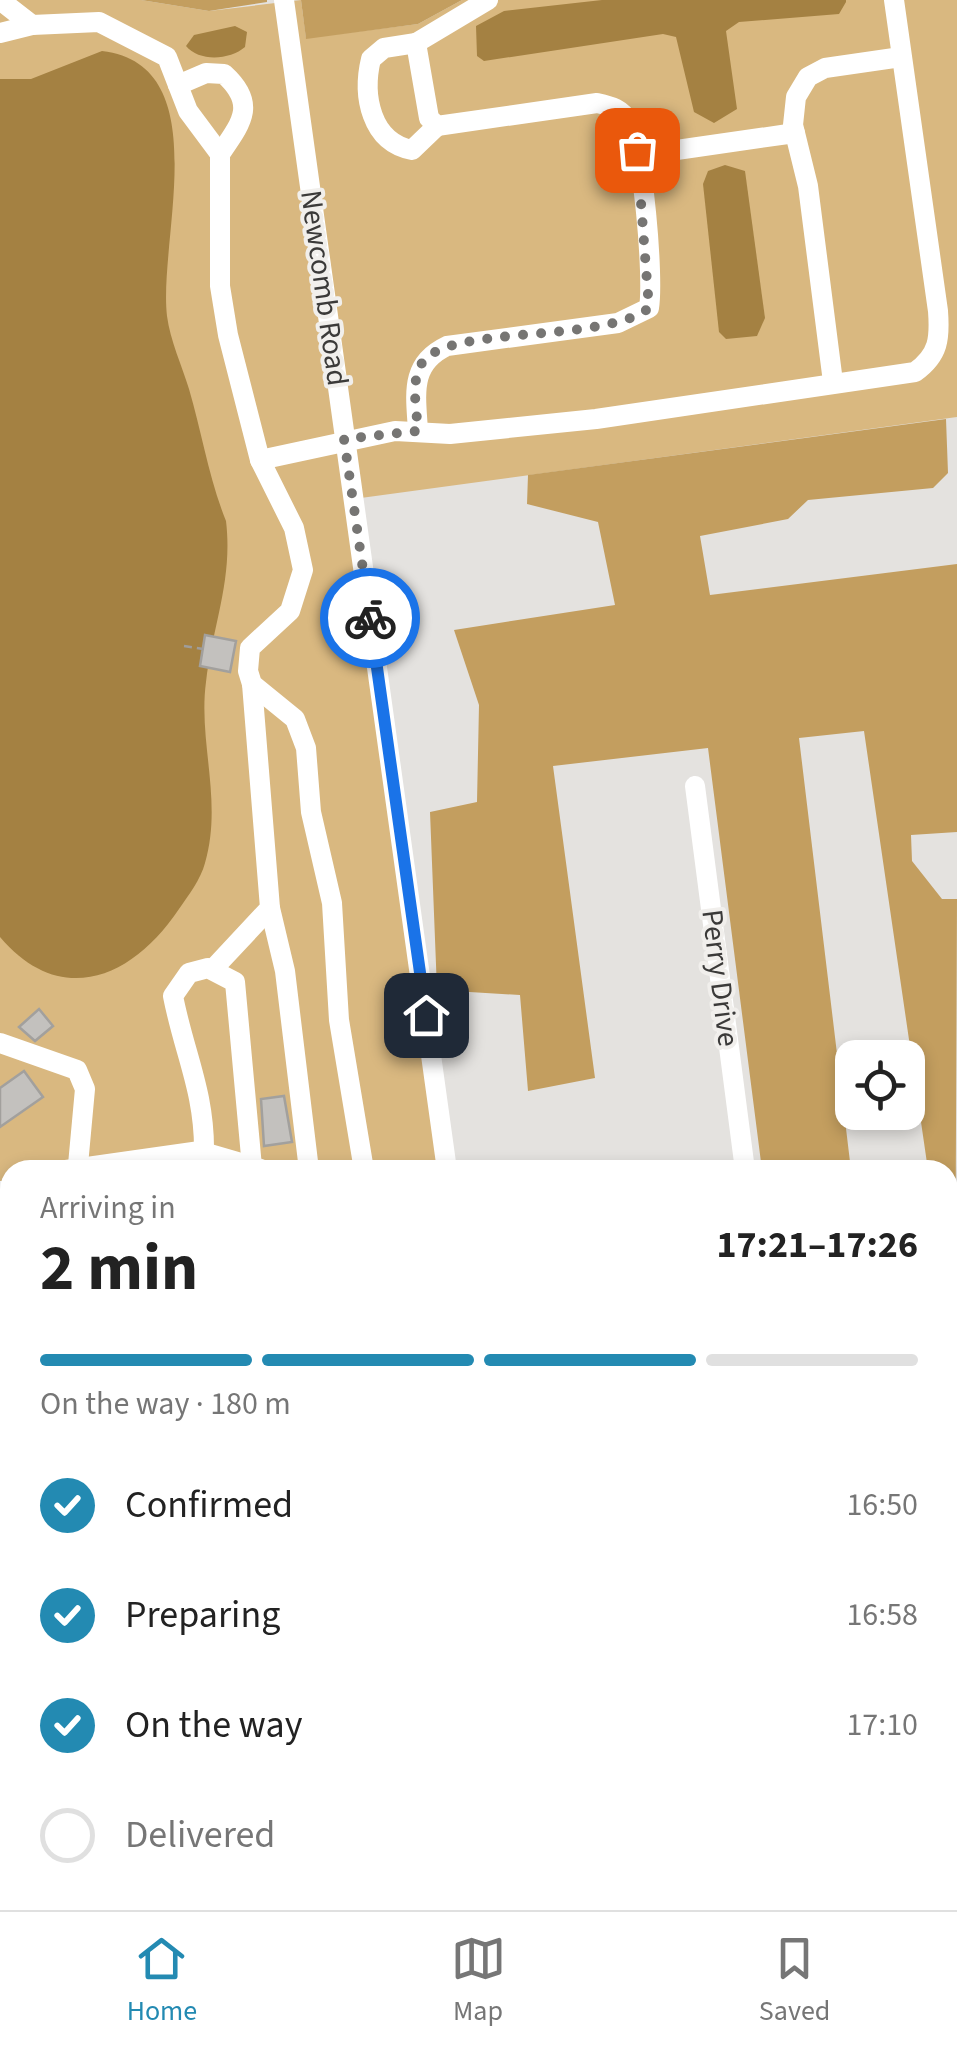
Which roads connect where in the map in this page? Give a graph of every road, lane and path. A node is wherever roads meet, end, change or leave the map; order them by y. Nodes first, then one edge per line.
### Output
1 (0, 0) edge
2 (284, 0) edge
3 (488, 0) edge
4 (894, 0) edge
5 (32, 25) junction
6 (0, 33) edge
7 (416, 42) junction
8 (901, 57) junction
9 (178, 84) junction
10 (436, 126) junction
11 (796, 133) junction
12 (220, 154) junction
13 (638, 161) junction
14 (833, 382) junction
15 (418, 431) junction
16 (344, 439) junction
17 (260, 460) junction
18 (184, 646) dead end
19 (203, 649) dead end
20 (252, 684) junction
21 (695, 786) dead end
22 (270, 908) junction
23 (213, 969) junction
24 (0, 1043) edge
25 (204, 1152) junction
26 (81, 1160) edge
27 (138, 1160) edge
28 (230, 1160) edge
29 (255, 1160) edge
30 (308, 1160) edge
31 (363, 1160) edge
32 (446, 1160) edge
33 (744, 1160) edge

1 - 5 street
2 - 16 street, Newcomb Road
3 - 7 street
4 - 8 street
5 - 6 street
5 - 9 street
7 - 10 street
7 - 10 street
8 - 11 street
8 - 14 street
9 - 12 street
9 - 12 street
10 - 13 street
11 - 13 street
11 - 14 street
12 - 17 street
13 - 15 street
14 - 15 street
15 - 16 street
16 - 17 street
16 - 32 street, Newcomb Road
17 - 20 street
18 - 19 path
20 - 22 street
20 - 31 street
21 - 33 street, Perry Drive
22 - 23 street
22 - 30 street
23 - 25 street
23 - 29 street
24 - 26 street
25 - 27 street
25 - 28 street

